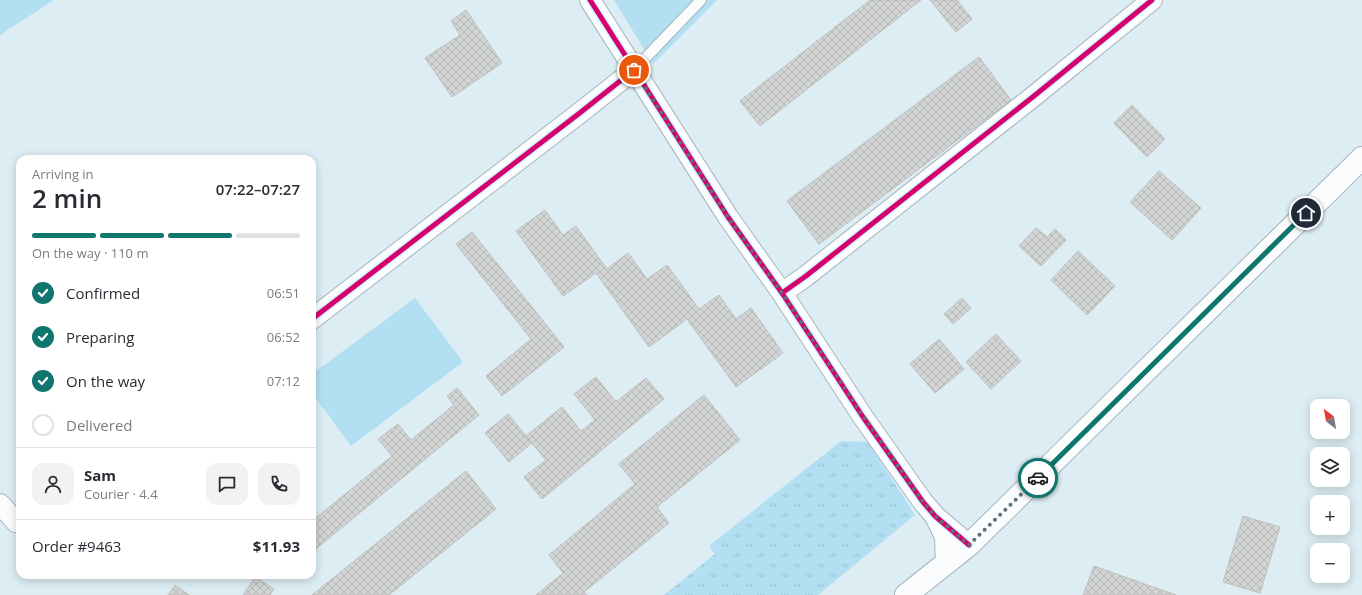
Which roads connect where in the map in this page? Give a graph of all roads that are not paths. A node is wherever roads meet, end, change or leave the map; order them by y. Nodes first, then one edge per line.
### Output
1 (590, 0) edge
2 (701, 0) edge
3 (1152, 0) edge
4 (634, 70) junction
5 (1362, 158) edge
6 (782, 293) junction
7 (316, 316) edge
8 (0, 504) edge
9 (935, 516) junction
10 (16, 522) edge
11 (969, 545) junction
12 (946, 563) junction
13 (906, 595) edge

1 - 4 street
2 - 4 lane
3 - 6 street
4 - 6 street
4 - 7 street
5 - 11 main road
6 - 9 street
8 - 10 street
9 - 11 street
9 - 12 street
11 - 12 main road
12 - 13 main road

